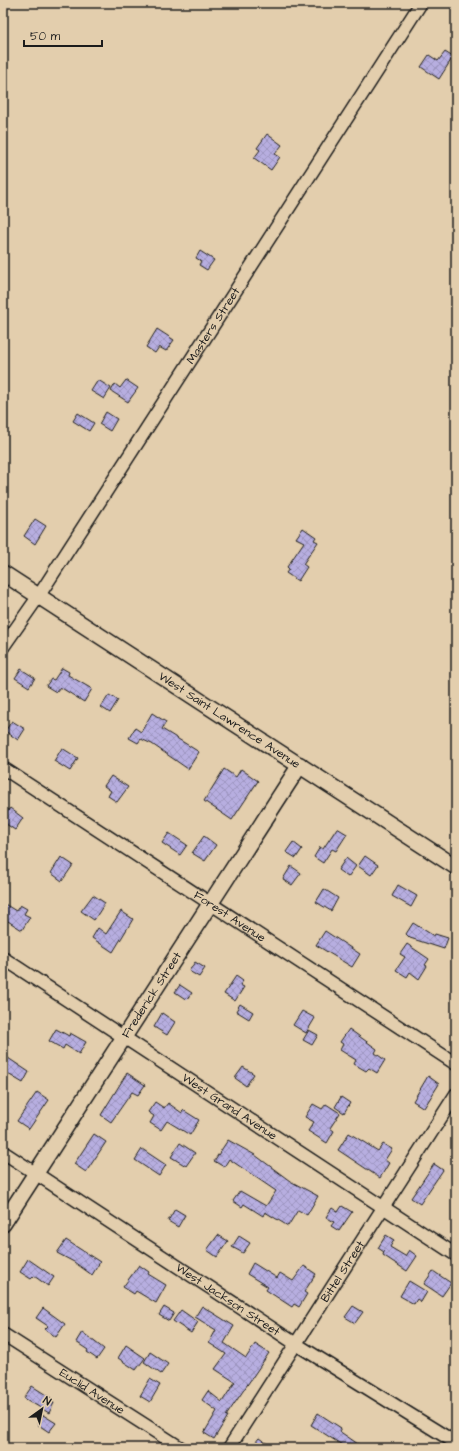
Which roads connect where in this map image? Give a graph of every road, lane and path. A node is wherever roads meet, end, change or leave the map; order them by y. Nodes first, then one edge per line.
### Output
1 (421, 3) edge
2 (3, 573) edge
3 (38, 596) junction
4 (3, 647) edge
5 (300, 765) junction
6 (3, 768) edge
7 (456, 867) edge
8 (209, 904) junction
9 (3, 958) edge
10 (123, 1037) junction
11 (456, 1064) edge
12 (456, 1094) edge
13 (3, 1152) edge
14 (36, 1173) junction
15 (384, 1208) junction
16 (3, 1224) edge
17 (456, 1255) edge
18 (3, 1334) edge
19 (296, 1344) junction
20 (456, 1444) edge
21 (181, 1448) edge
22 (229, 1448) edge

1 - 3 street, Masters Street
2 - 3 street, West Saint Lawrence Avenue
3 - 4 street, Masters Street
3 - 5 street, West Saint Lawrence Avenue
5 - 7 street, West Saint Lawrence Avenue
5 - 8 street, Frederick Street
6 - 8 street, Forest Avenue
8 - 10 street, Frederick Street
8 - 11 street, Forest Avenue
9 - 10 street, West Grand Avenue
10 - 14 street, Frederick Street
10 - 15 street, West Grand Avenue
12 - 15 street, Bittel Street
13 - 14 street, West Jackson Street
14 - 16 street, Frederick Street
14 - 19 street, West Jackson Street
15 - 17 street, West Grand Avenue
15 - 19 street, Bittel Street
18 - 21 street, Euclid Avenue
19 - 20 street, West Jackson Street
19 - 22 street, Bittel Street

